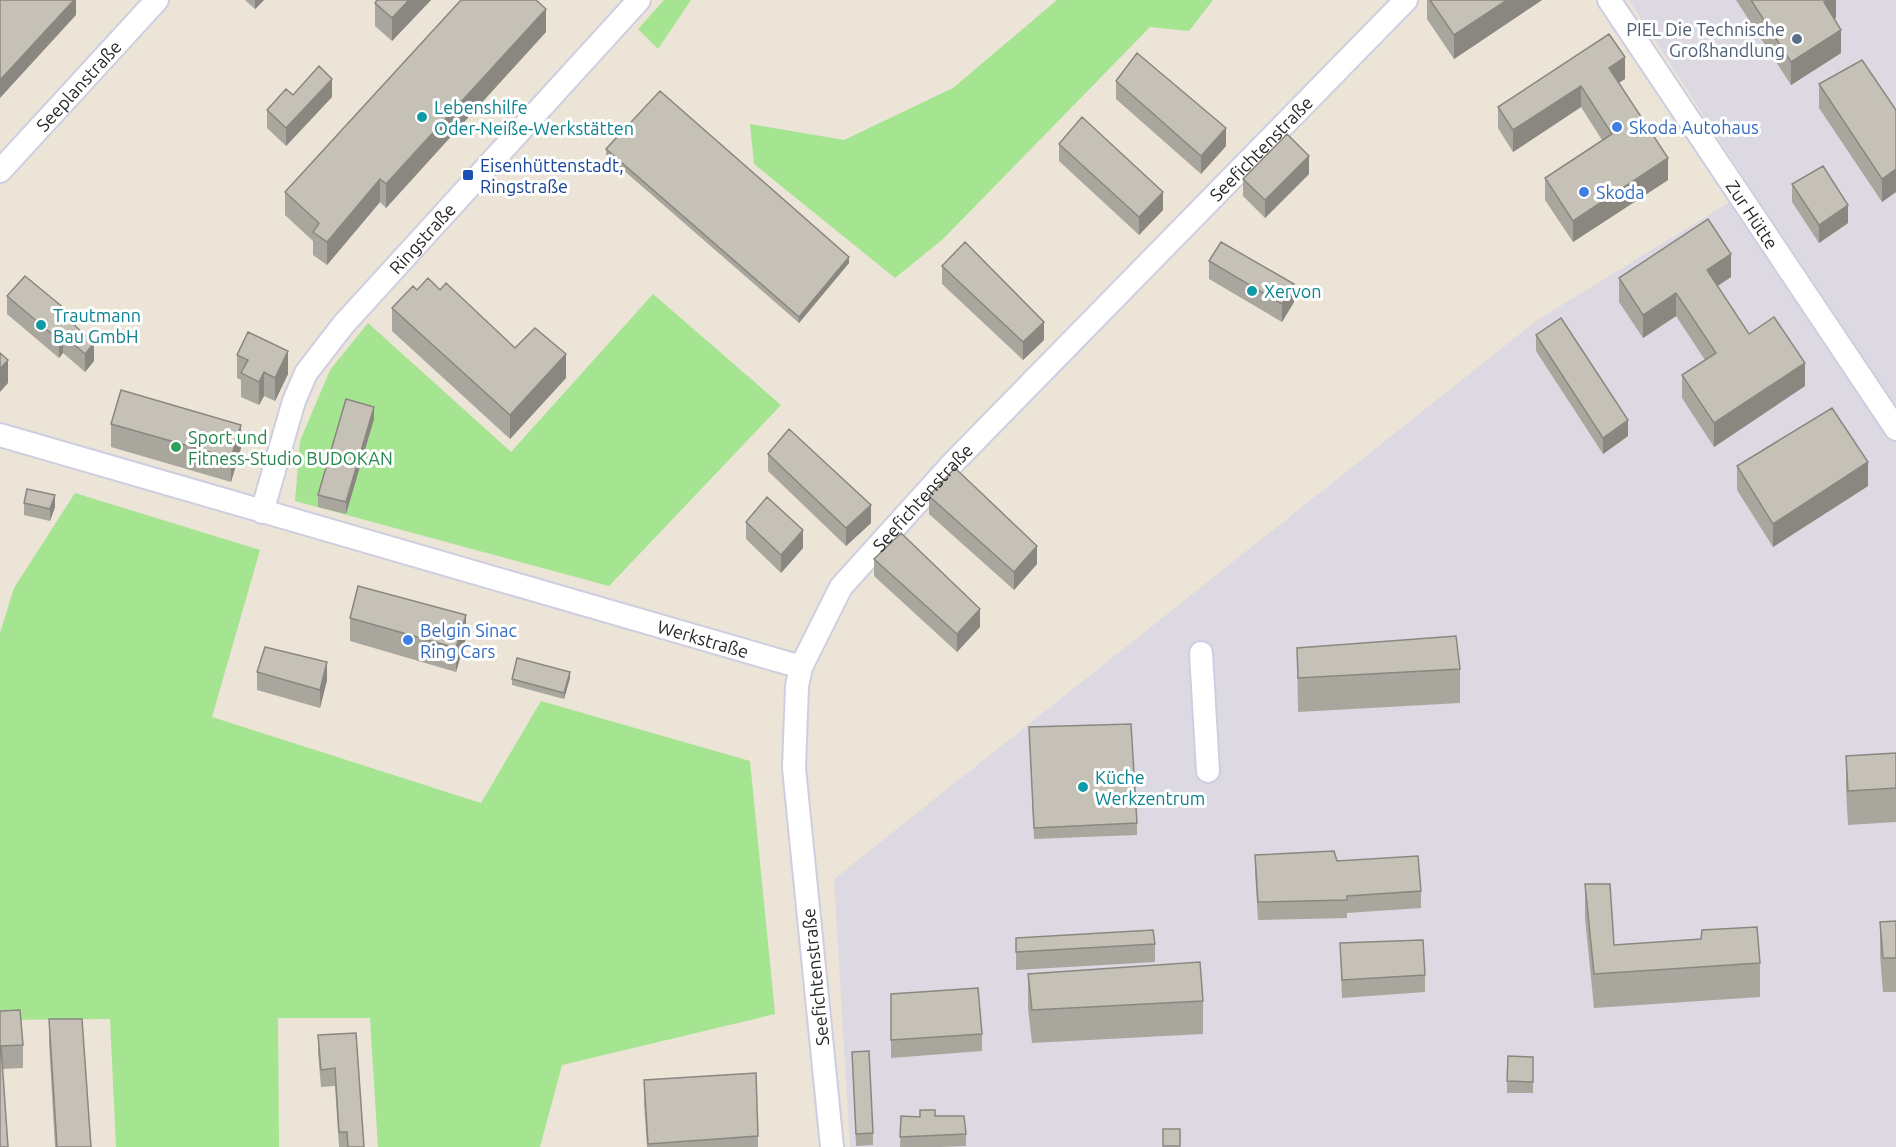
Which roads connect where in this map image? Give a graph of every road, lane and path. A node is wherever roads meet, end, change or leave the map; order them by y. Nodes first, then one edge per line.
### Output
1 (157, 0) edge
2 (639, 0) edge
3 (1406, 0) edge
4 (1609, 0) edge
5 (0, 171) edge
6 (1896, 429) edge
7 (0, 435) edge
8 (262, 512) junction
9 (1201, 653) dead end
10 (801, 667) junction
11 (1208, 771) dead end
12 (832, 1147) edge

1 - 5 street, Seeplanstraße
2 - 8 street, Ringstraße
3 - 10 street, Seefichtenstraße
4 - 6 street, Zur Hütte
7 - 8 street
8 - 10 street, Werkstraße
9 - 11 street
10 - 12 street, Seefichtenstraße

